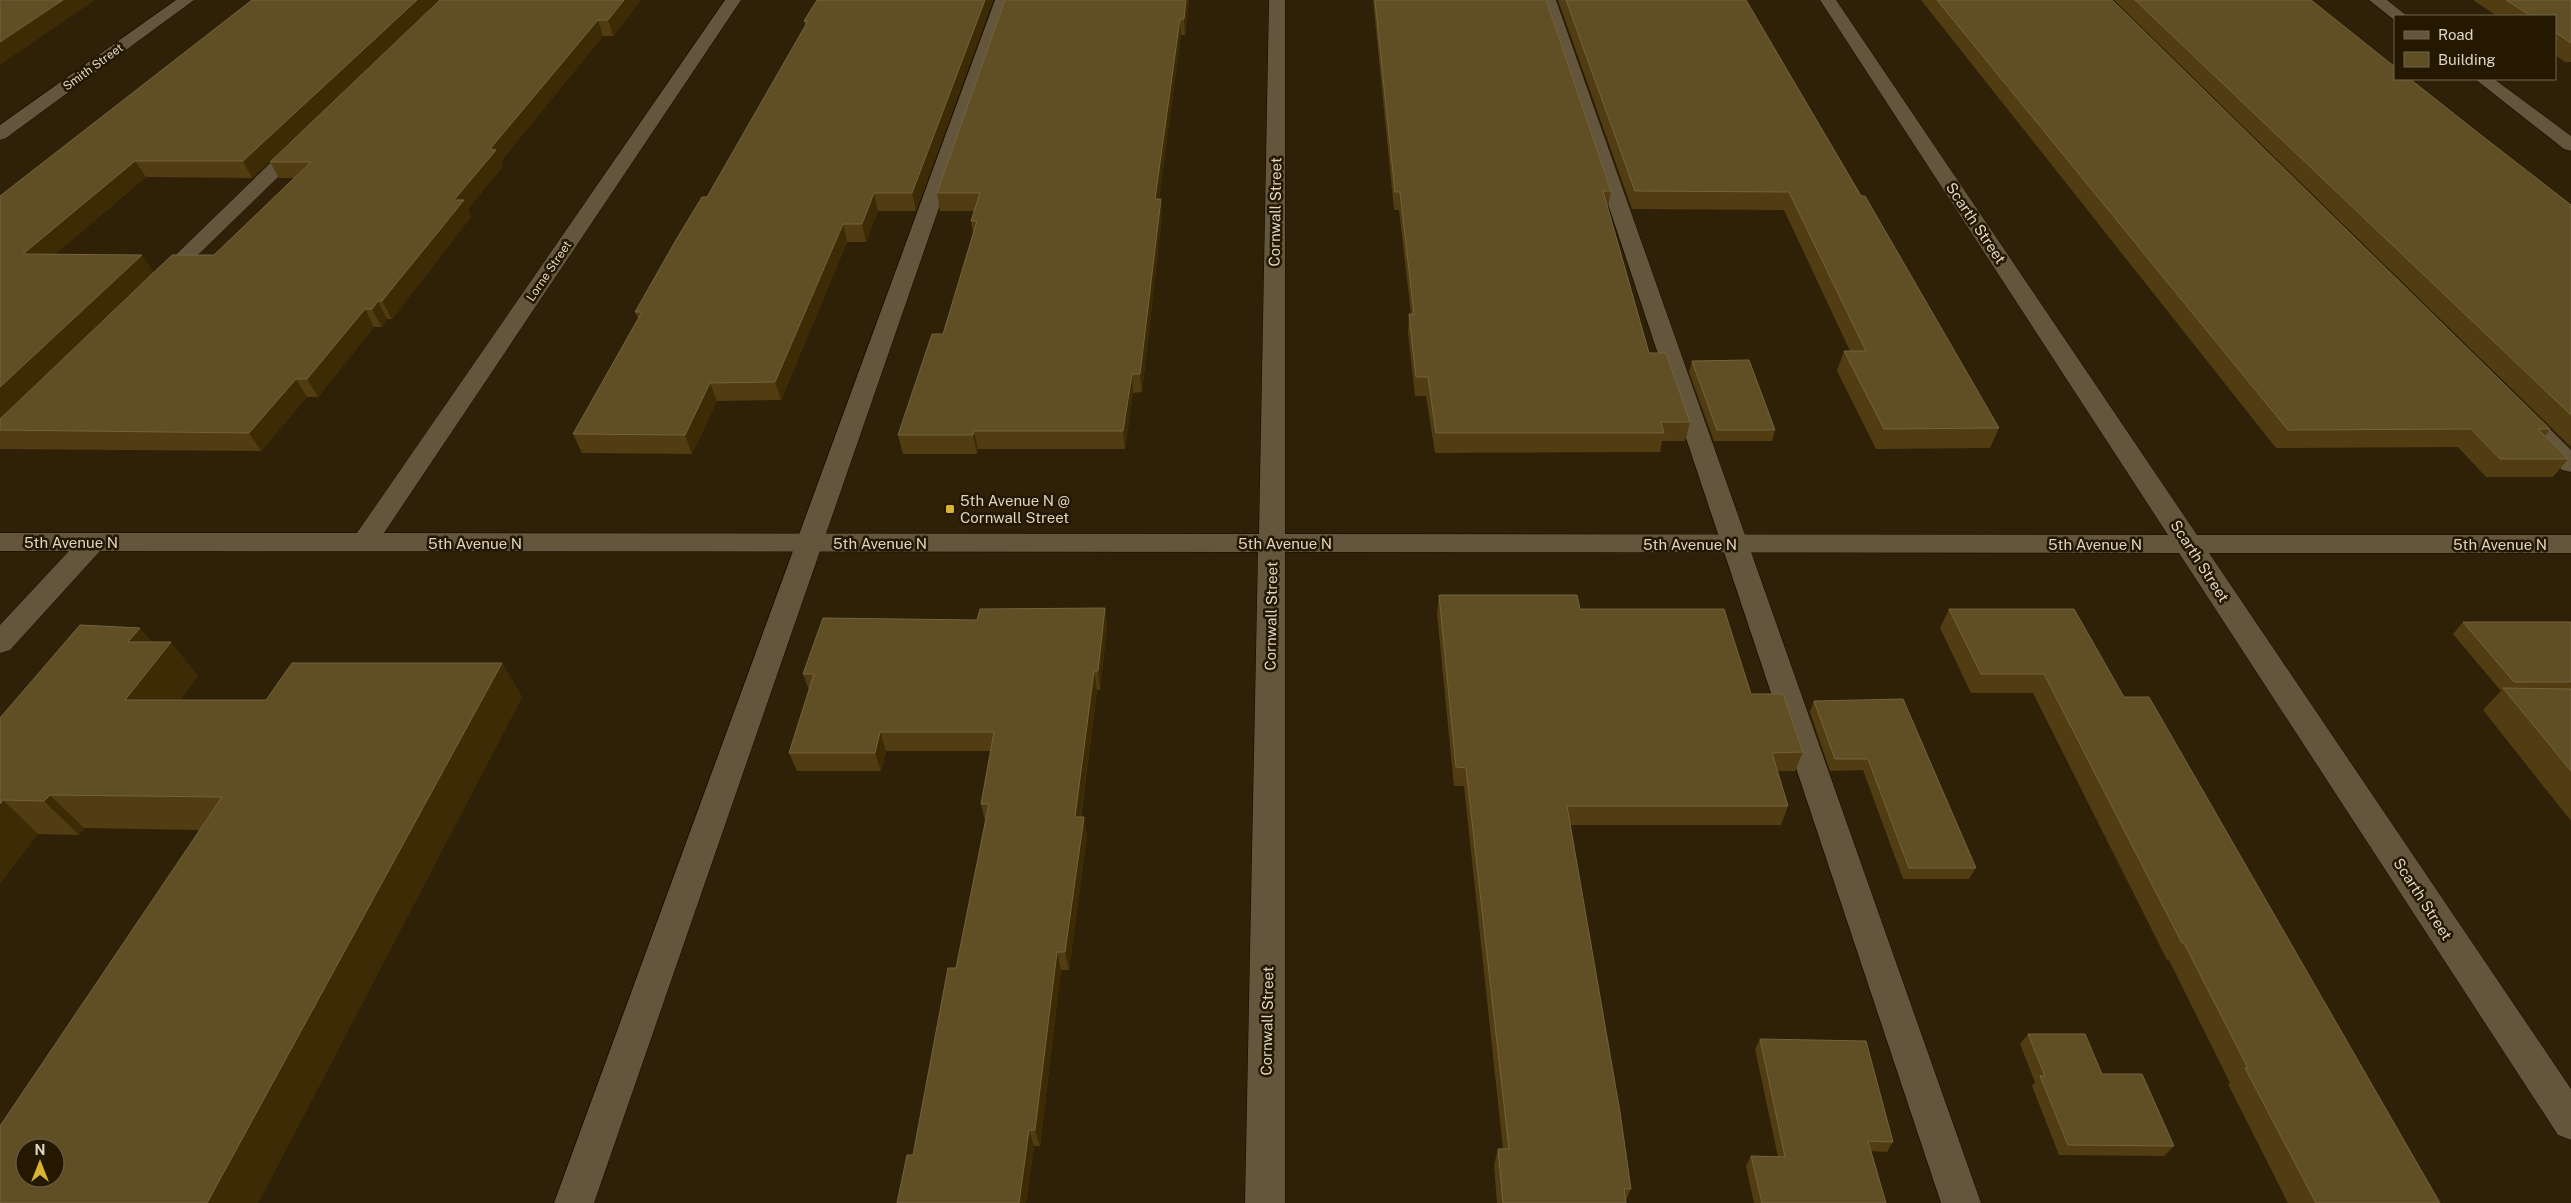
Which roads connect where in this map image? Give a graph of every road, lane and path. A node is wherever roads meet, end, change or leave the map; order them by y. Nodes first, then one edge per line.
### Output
1 (186, 0) edge
2 (734, 0) edge
3 (1003, 0) edge
4 (1277, 0) edge
5 (1548, 0) edge
6 (1828, 0) edge
7 (2377, 0) edge
8 (2398, 15) edge
9 (2484, 80) edge
10 (315, 131) edge
11 (0, 134) edge
12 (2571, 145) edge
13 (150, 290) edge
14 (2528, 422) edge
15 (2571, 464) edge
16 (0, 542) edge
17 (93, 542) junction
18 (364, 543) junction
19 (811, 543) junction
20 (1272, 543) junction
21 (1736, 544) junction
22 (2188, 544) junction
23 (2571, 544) edge
24 (0, 643) edge
25 (2571, 1122) edge
26 (574, 1203) edge
27 (1265, 1203) edge
28 (1961, 1203) edge

1 - 11 street, Smith Street
2 - 18 street, Lorne Street
3 - 19 street
4 - 20 street, Cornwall Street
5 - 21 street
6 - 22 street, Scarth Street
7 - 8 street
9 - 12 street
10 - 13 street
14 - 15 street
16 - 17 street, 5th Avenue N
17 - 18 street, 5th Avenue N
17 - 24 street
18 - 19 street, 5th Avenue N
19 - 20 street, 5th Avenue N
19 - 26 street
20 - 21 street, 5th Avenue N
20 - 27 street, Cornwall Street
21 - 22 street, 5th Avenue N
21 - 28 street
22 - 23 street, 5th Avenue N
22 - 25 street, Scarth Street

